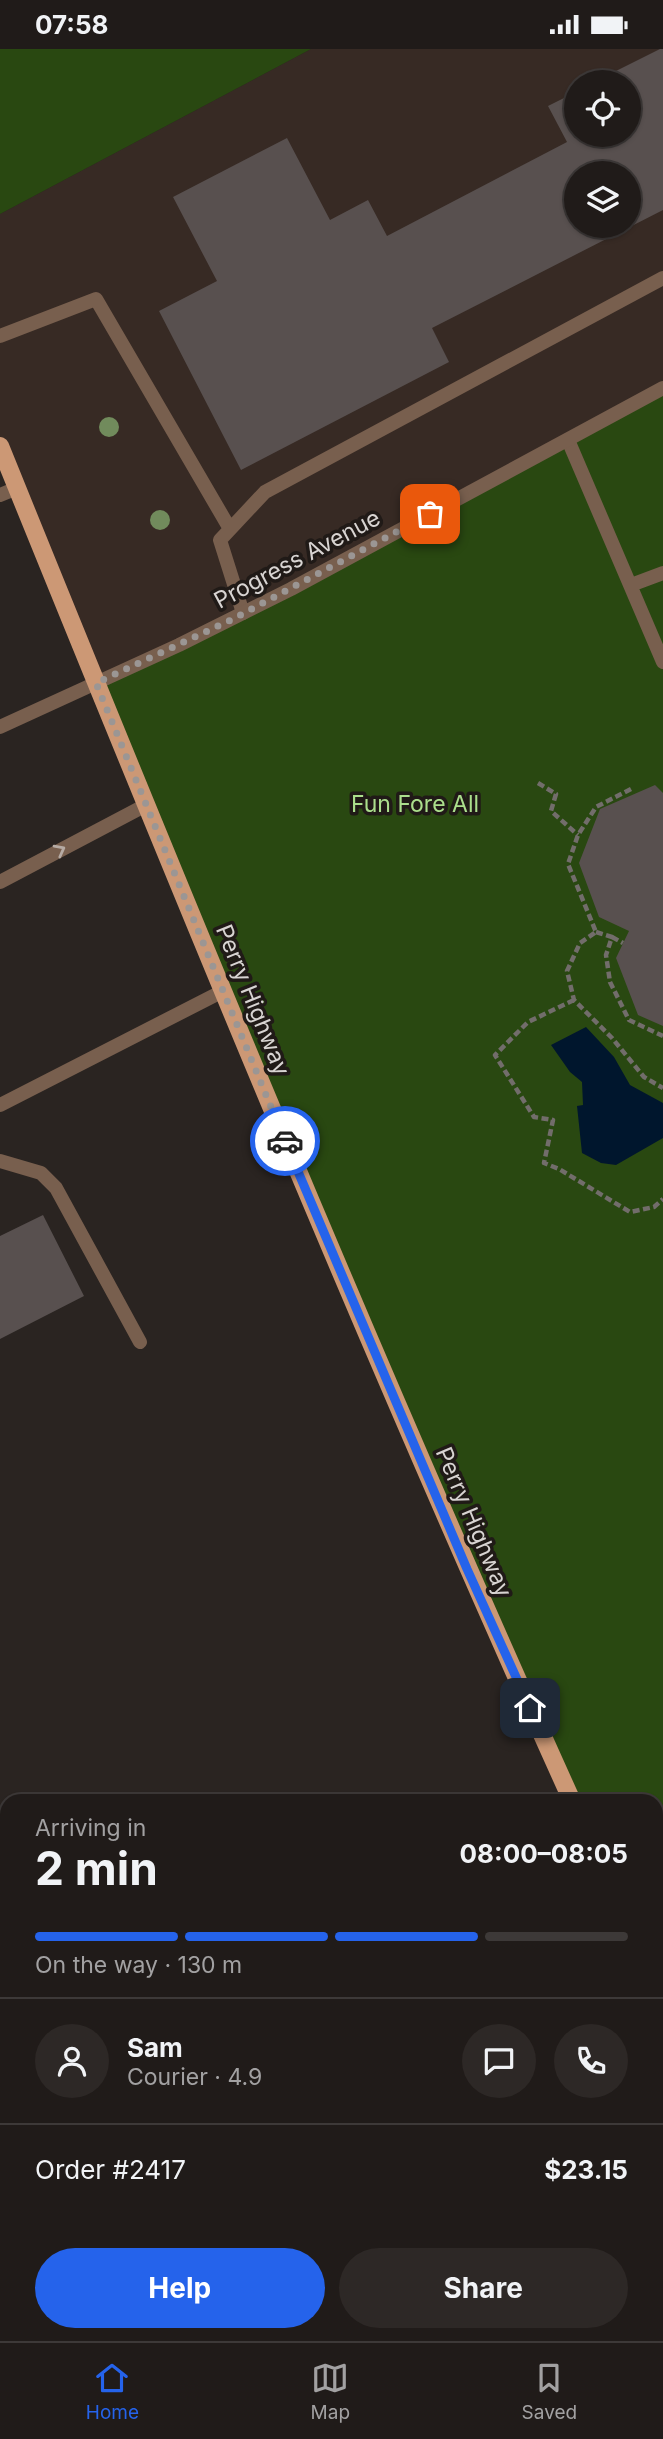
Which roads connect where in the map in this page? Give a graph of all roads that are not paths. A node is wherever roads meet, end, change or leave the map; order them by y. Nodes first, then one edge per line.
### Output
1 (663, 278) edge
2 (0, 336) edge
3 (663, 388) edge
4 (568, 440) junction
5 (1, 452) edge
6 (17, 488) junction
7 (0, 495) edge
8 (230, 530) junction
9 (663, 573) edge
10 (631, 586) junction
11 (243, 613) junction
12 (663, 661) edge
13 (96, 683) junction
14 (0, 727) edge
15 (146, 805) junction
16 (0, 882) edge
17 (223, 991) junction
18 (0, 1105) edge
19 (0, 1161) edge
20 (140, 1342) dead end
21 (569, 1794) edge

1 - 8 street
2 - 8 street
3 - 4 street, Progress Avenue
4 - 10 street
4 - 11 street, Progress Avenue
5 - 6 main road, Perry Highway
6 - 7 street
6 - 13 main road, Perry Highway
8 - 11 street
9 - 10 street
10 - 12 street
11 - 13 street, Progress Avenue
13 - 14 street, Progress Avenue
13 - 15 main road, Perry Highway
16 -> 15 street
15 - 17 main road, Perry Highway
17 - 18 street
17 - 21 main road, Perry Highway
19 - 20 street

